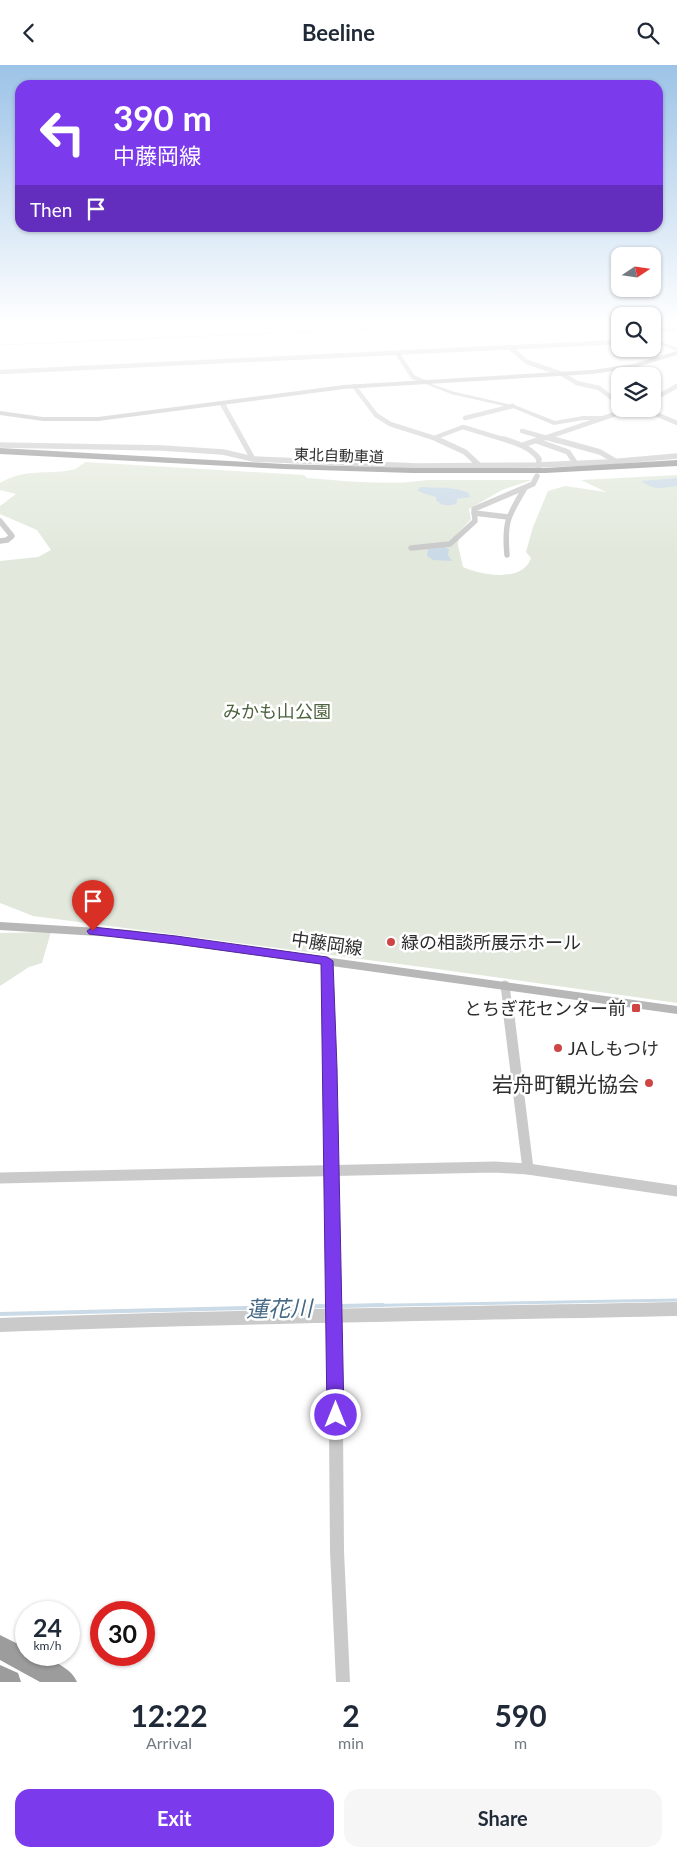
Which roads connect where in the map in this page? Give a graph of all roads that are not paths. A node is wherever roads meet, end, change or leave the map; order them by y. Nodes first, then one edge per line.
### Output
1 (249, 399) edge
2 (364, 399) edge
3 (483, 399) edge
4 (222, 403) junction
5 (513, 406) junction
6 (0, 413) edge
7 (611, 415) edge
8 (661, 416) edge
9 (465, 418) dead end
10 (602, 418) junction
11 (677, 423) edge
12 (522, 431) dead end
13 (547, 437) junction
14 (434, 438) junction
15 (537, 441) junction
16 (0, 445) edge
17 (523, 445) junction
18 (586, 448) junction
19 (568, 452) junction
20 (0, 453) edge
21 (253, 459) junction
22 (675, 461) edge
23 (576, 464) junction
24 (616, 465) junction
25 (481, 467) junction
26 (538, 467) junction
27 (536, 477) dead end
28 (525, 488) junction
29 (474, 513) junction
30 (508, 517) junction
31 (0, 521) edge
32 (0, 541) edge
33 (411, 548) dead end
34 (507, 555) dead end
35 (0, 926) edge
36 (327, 961) junction
37 (505, 985) junction
38 (677, 1009) edge
39 (332, 1169) junction
40 (528, 1169) junction
41 (0, 1178) edge
42 (677, 1191) edge
43 (677, 1309) edge
44 (335, 1310) junction
45 (0, 1325) edge
46 (0, 1647) edge
47 (0, 1677) edge
48 (9, 1682) edge
49 (64, 1682) edge
50 (343, 1682) edge

1 - 4 main road
2 - 14 street
3 - 5 street
4 - 6 main road
4 - 21 street
5 - 9 street
5 - 10 street
7 - 10 street
8 - 11 street
10 - 13 street
12 - 13 street
13 - 15 street
13 - 18 street
14 - 17 street
14 - 25 street
15 - 17 street
15 - 19 street
16 - 21 street
17 - 26 street
18 - 19 street
18 - 24 street
19 - 23 street
20 - 22 highway, 東北自動車道
20 - 24 highway, 東北自動車道
21 - 25 street
22 - 24 highway, 東北自動車道
23 - 24 street
23 - 26 street
25 - 26 street
27 - 28 street
28 - 29 street
28 - 30 street
29 - 30 street
29 - 33 street
30 - 34 street
31 - 32 street
35 - 36 main road, 中藤岡線
36 - 37 main road, 中藤岡線
36 - 39 street
37 - 38 main road, 中藤岡線
37 - 40 street
39 - 40 street
39 - 41 street
39 - 44 street
40 - 42 street
43 - 44 street
44 - 45 street
44 - 50 street
46 - 49 highway
47 - 48 highway

